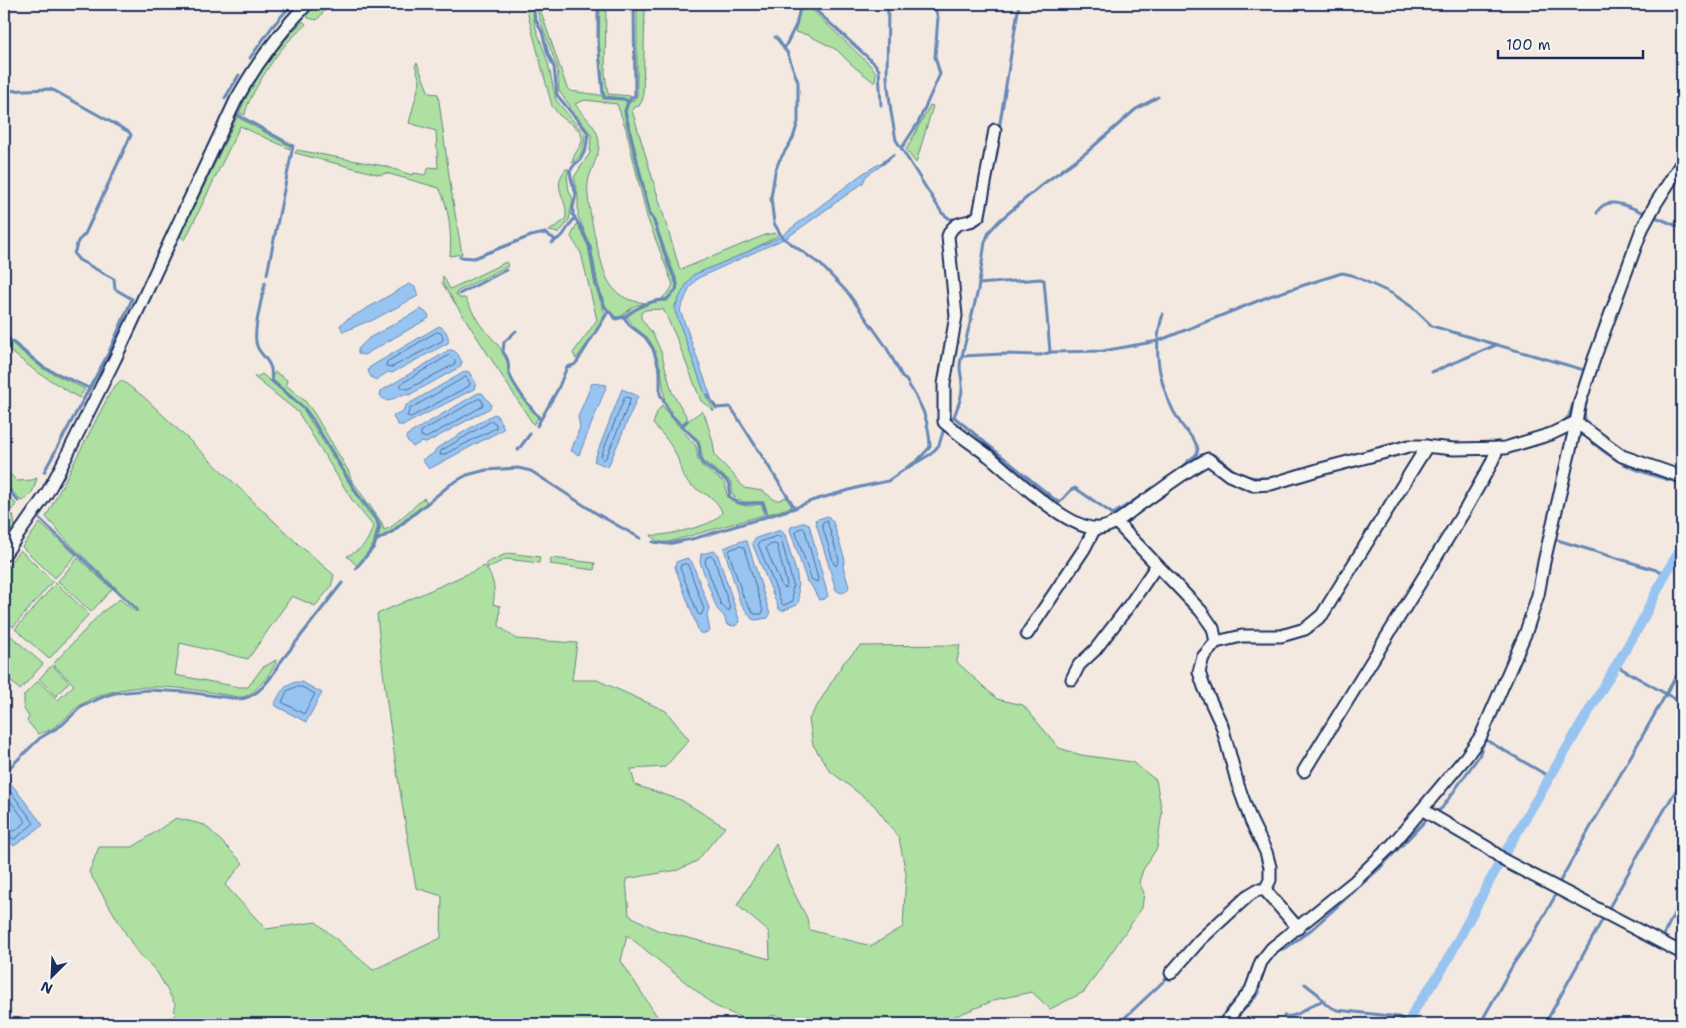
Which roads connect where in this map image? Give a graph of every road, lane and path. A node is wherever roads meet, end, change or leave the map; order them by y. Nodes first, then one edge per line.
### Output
1 (307, 4) edge
2 (995, 130) dead end
3 (1682, 162) edge
4 (1576, 422) junction
5 (1427, 446) junction
6 (1498, 448) junction
7 (1682, 477) edge
8 (1116, 522) junction
9 (1094, 528) junction
10 (4, 554) edge
11 (1157, 565) junction
12 (1028, 634) dead end
13 (1216, 642) junction
14 (1072, 679) dead end
15 (1304, 771) dead end
16 (1422, 810) junction
17 (1265, 890) junction
18 (1298, 928) junction
19 (1682, 953) edge
20 (1170, 974) dead end
21 (1224, 1024) edge

1 - 10 street
2 - 9 street
3 - 4 street
4 - 6 street
4 - 7 street
4 - 16 street
5 - 6 street
5 - 8 street
5 - 13 street
6 - 15 street
8 - 9 street
8 - 11 street
9 - 12 street
11 - 13 street
11 - 14 street
13 - 17 street
16 - 18 street
16 - 19 street
17 - 18 street
17 - 20 street
18 - 21 street

